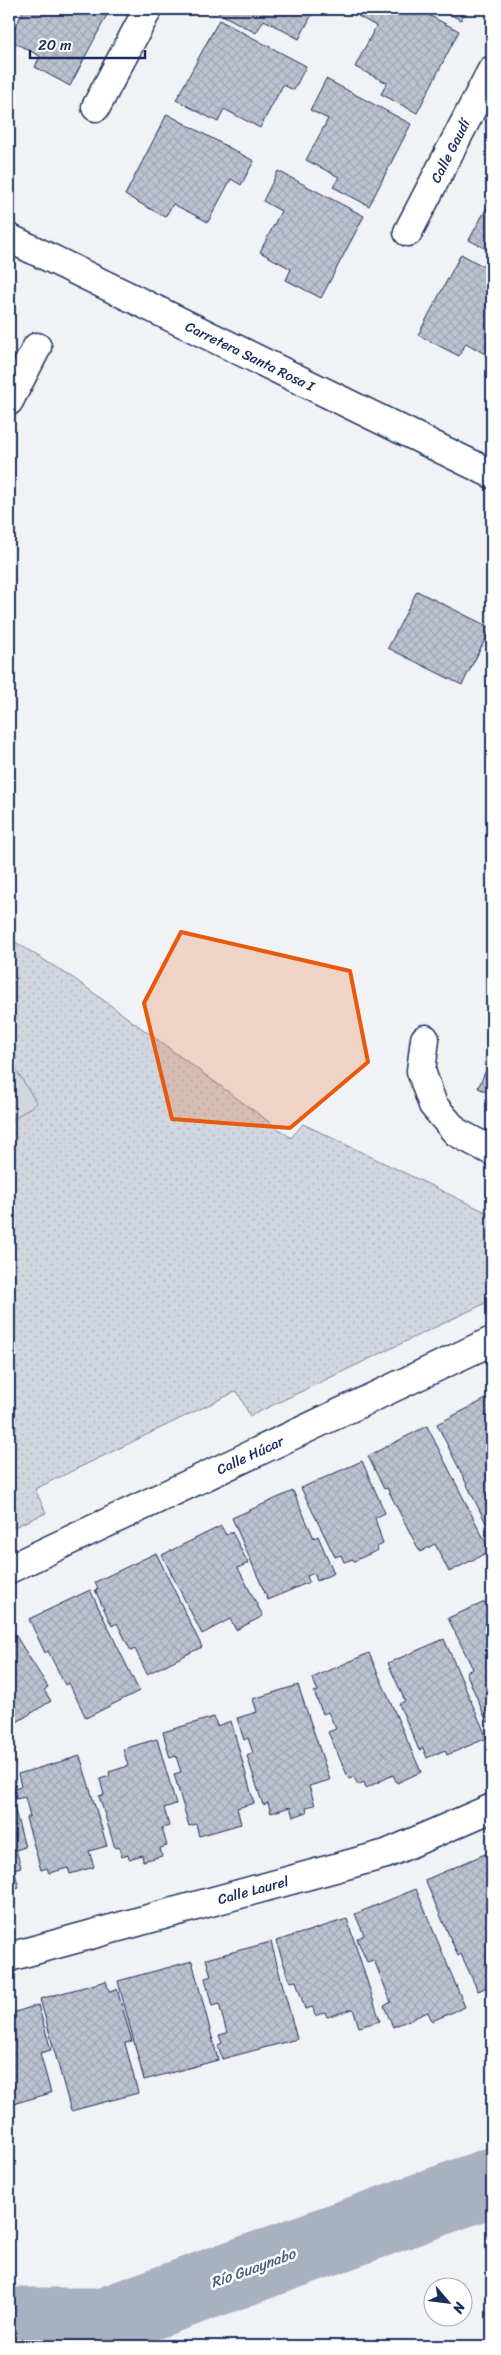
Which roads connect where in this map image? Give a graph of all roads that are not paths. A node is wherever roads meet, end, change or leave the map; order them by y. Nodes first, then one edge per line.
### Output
1 (148, 9) edge
2 (492, 70) edge
3 (96, 107) dead end
4 (408, 232) dead end
5 (9, 238) edge
6 (36, 347) dead end
7 (9, 401) edge
8 (492, 474) edge
9 (425, 1039) dead end
10 (492, 1150) edge
11 (492, 1341) edge
12 (9, 1569) edge
13 (492, 1808) edge
14 (9, 1957) edge

1 - 3 street
2 - 4 street, Calle Gaudí
5 - 8 street, Carretera Santa Rosa I
6 - 7 street
9 - 10 street
11 - 12 street, Calle Húcar
13 - 14 street, Calle Laurel

